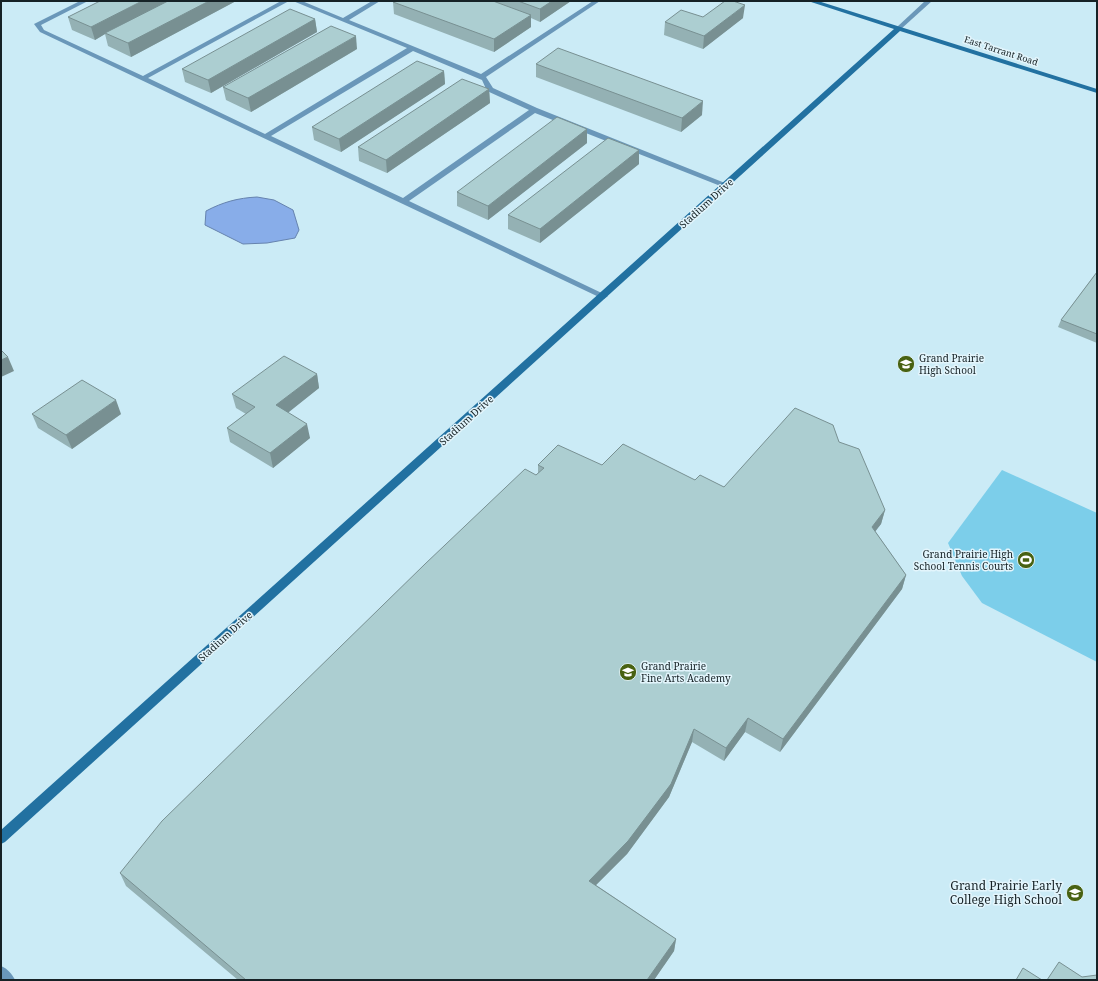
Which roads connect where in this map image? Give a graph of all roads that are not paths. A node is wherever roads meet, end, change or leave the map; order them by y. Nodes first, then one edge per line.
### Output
1 (85, 1) edge
2 (286, 1) edge
3 (296, 1) edge
4 (377, 1) edge
5 (597, 1) edge
6 (811, 1) edge
7 (928, 1) edge
8 (344, 20) junction
9 (899, 28) junction
10 (412, 48) junction
11 (481, 77) junction
12 (144, 78) junction
13 (1097, 91) edge
14 (534, 110) junction
15 (265, 137) junction
16 (726, 185) junction
17 (404, 201) junction
18 (604, 296) junction
19 (1, 838) edge
20 (1, 973) edge
21 (8, 980) edge

1 - 12 street
2 - 12 street
3 - 8 street
4 - 8 street
5 - 11 street
6 - 9 street, East Tarrant Road
7 - 9 street, Stadium Drive
8 - 10 street
9 - 13 street, East Tarrant Road
9 - 16 street, Stadium Drive
10 - 11 street
10 - 15 street
11 - 14 street
12 - 15 street
14 - 16 street
14 - 17 street
15 - 17 street
16 - 18 street, Stadium Drive
17 - 18 street
18 - 19 street, Stadium Drive
20 - 21 street

